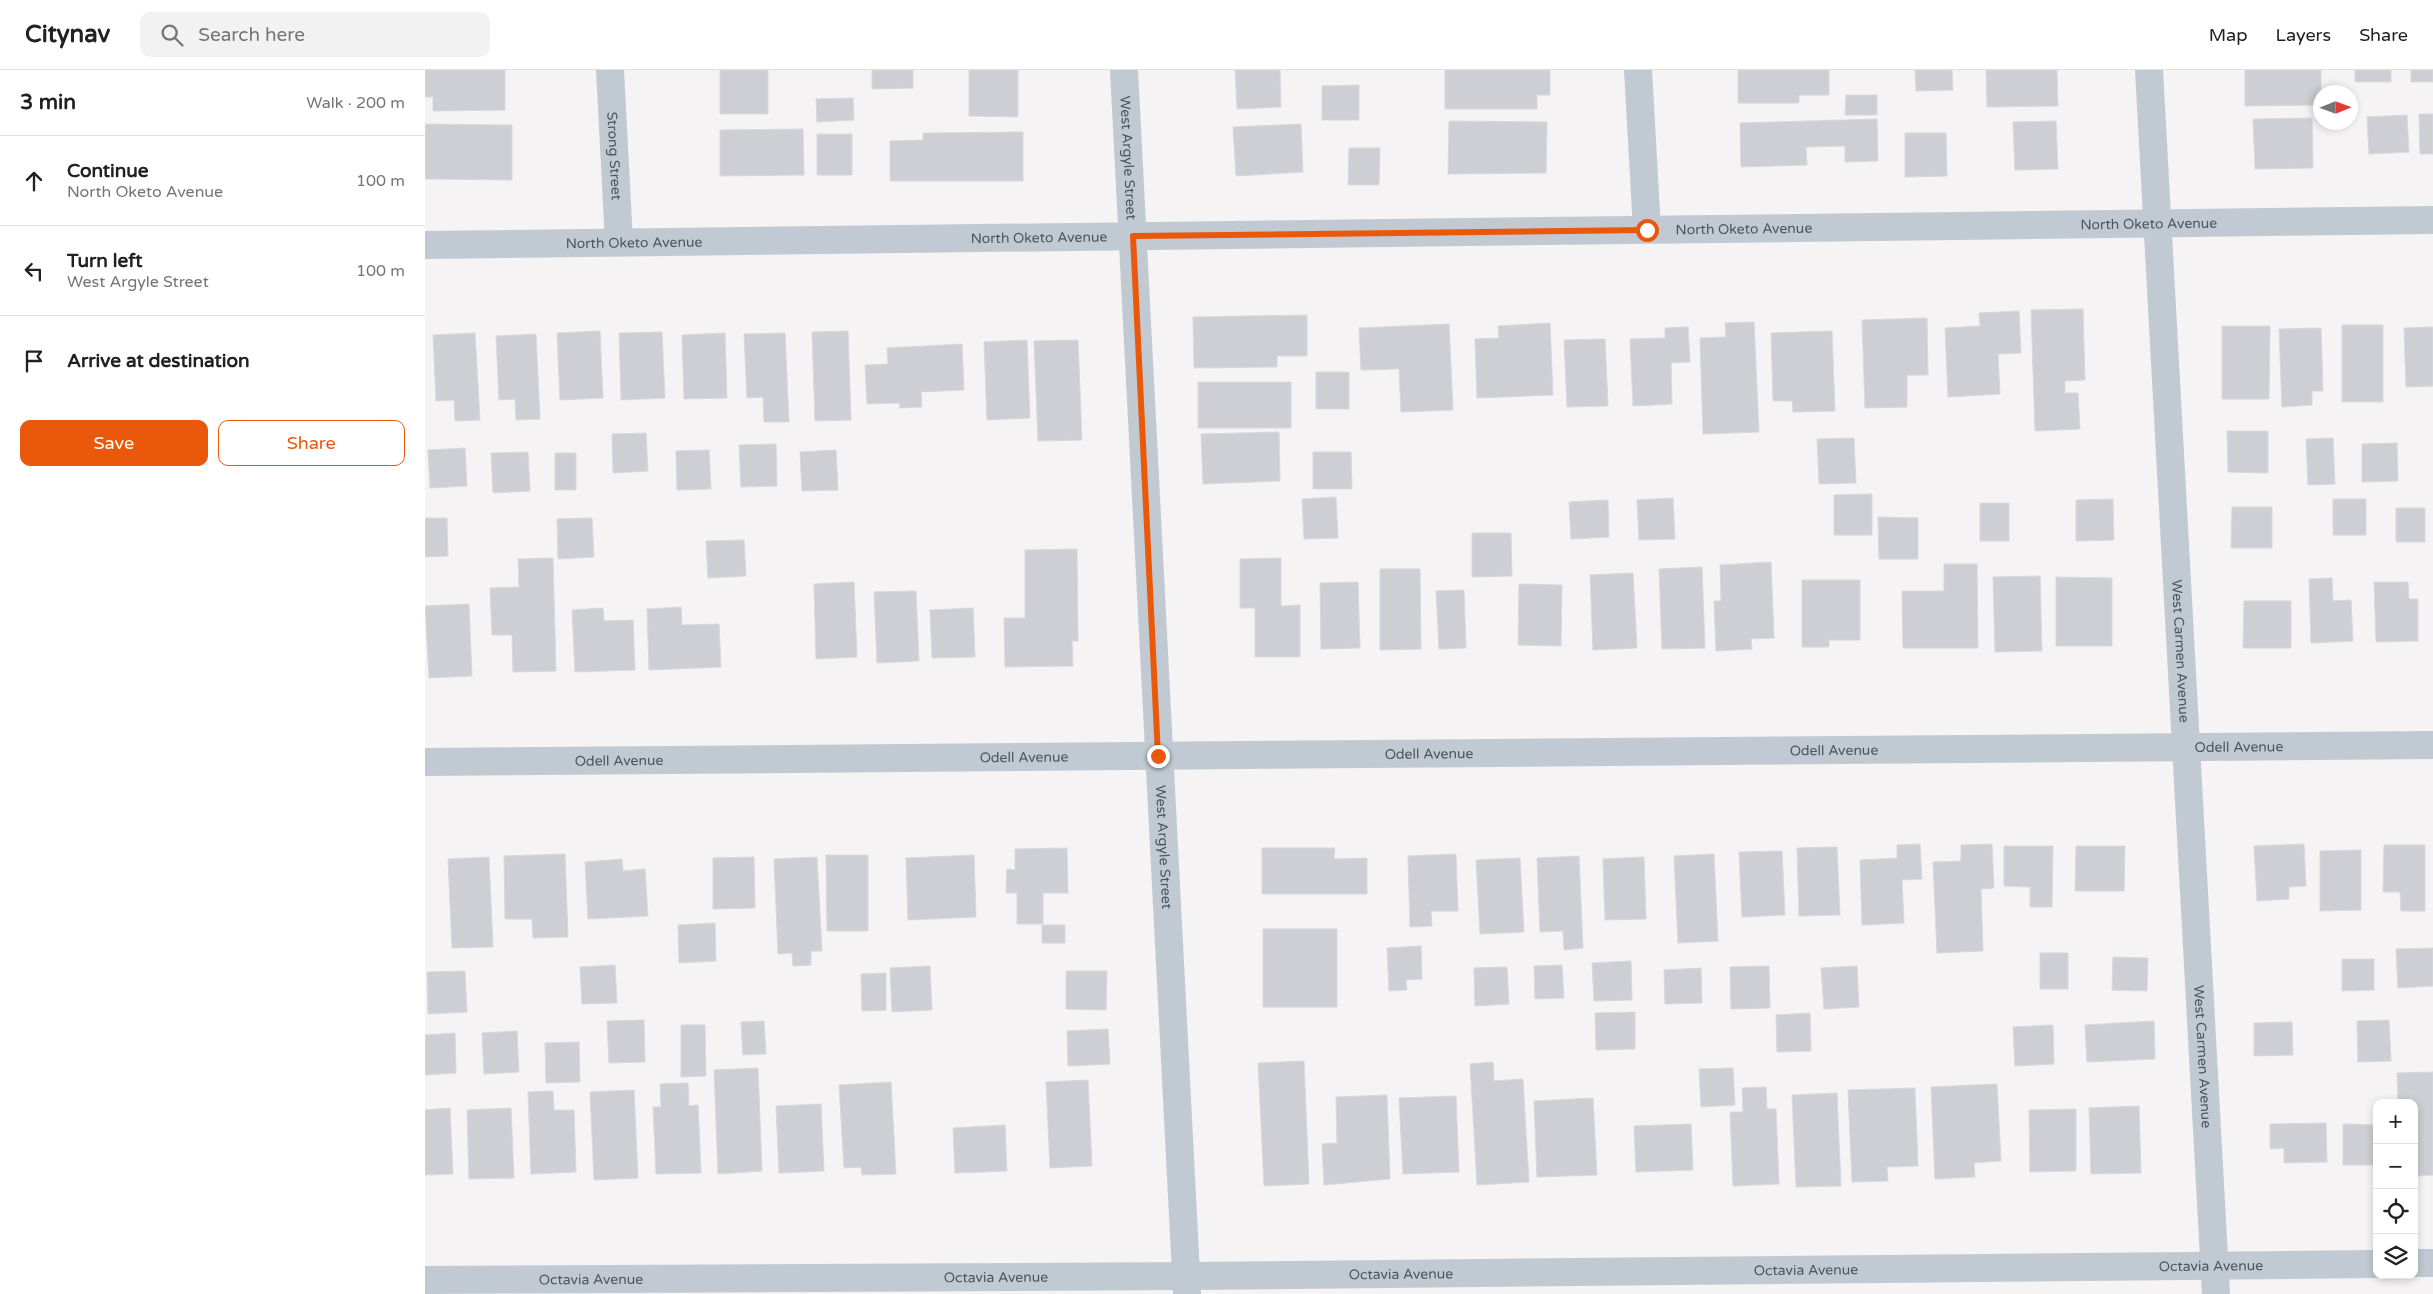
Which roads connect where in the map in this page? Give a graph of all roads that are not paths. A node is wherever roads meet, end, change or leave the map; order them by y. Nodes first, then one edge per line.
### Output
1 (610, 70) edge
2 (1124, 70) edge
3 (1638, 70) edge
4 (2149, 70) edge
5 (2433, 220) edge
6 (2156, 224) junction
7 (1647, 230) junction
8 (1133, 236) junction
9 (619, 242) junction
10 (425, 245) edge
11 (2433, 745) edge
12 (2187, 747) junction
13 (1158, 756) junction
14 (425, 762) edge
15 (2418, 1263) edge
16 (2433, 1263) edge
17 (2373, 1264) edge
18 (2215, 1265) junction
19 (425, 1280) edge
20 (1186, 1285) edge
21 (2216, 1294) edge

1 - 9 street, Strong Street
2 - 8 street, West Argyle Street
3 - 7 street
4 - 6 street, West Carmen Avenue
5 - 6 street, North Oketo Avenue
6 - 7 street, North Oketo Avenue
6 - 12 street, West Carmen Avenue
7 - 8 street, North Oketo Avenue
8 - 9 street, North Oketo Avenue
8 - 13 street, West Argyle Street
9 - 10 street, North Oketo Avenue
11 - 12 street, Odell Avenue
12 - 13 street, Odell Avenue
12 - 18 street, West Carmen Avenue
13 - 14 street, Odell Avenue
13 - 20 street, West Argyle Street
15 - 16 street
17 - 18 street, Octavia Avenue
18 - 20 street, Octavia Avenue
18 - 21 street, West Carmen Avenue
19 - 20 street, Octavia Avenue

